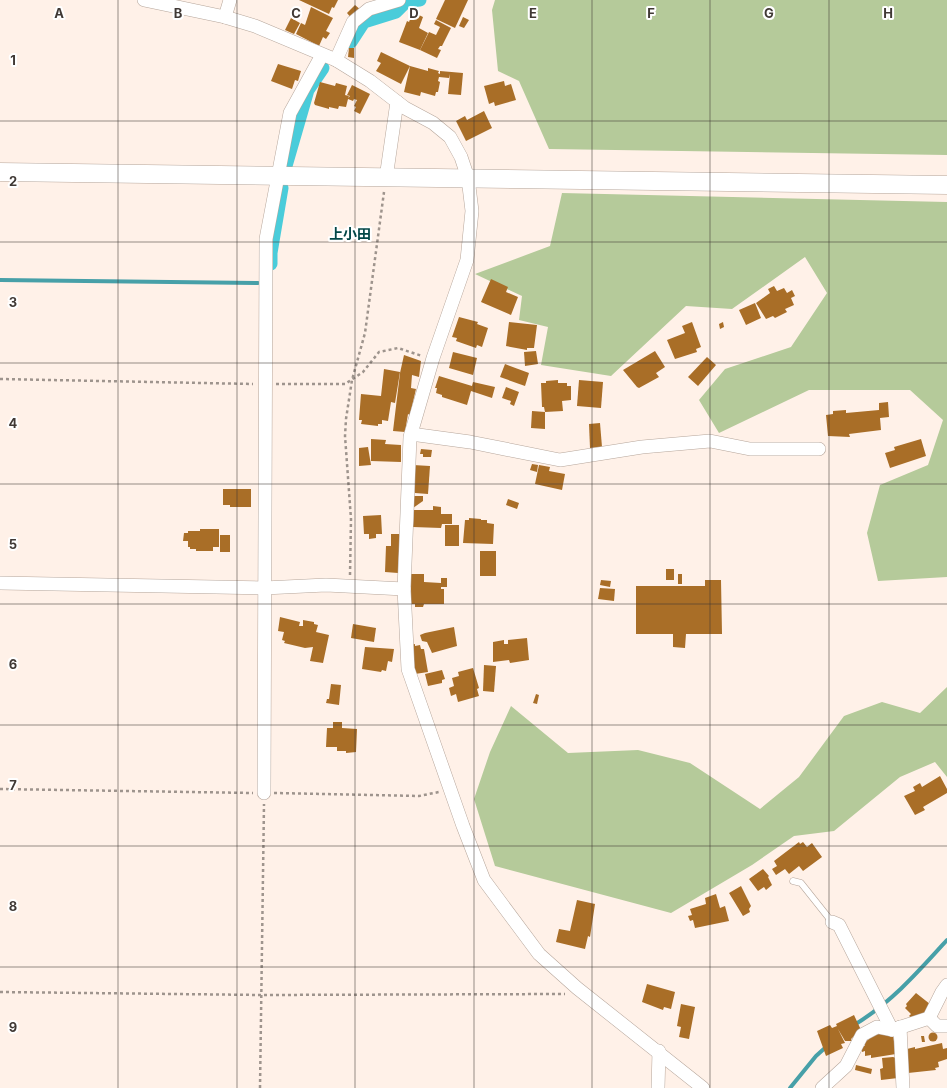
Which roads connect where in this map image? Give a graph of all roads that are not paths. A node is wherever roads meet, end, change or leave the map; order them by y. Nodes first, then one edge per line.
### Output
1 (144, 0) edge
2 (230, 0) edge
3 (399, 0) edge
4 (225, 17) junction
5 (322, 55) junction
6 (336, 60) junction
7 (397, 102) junction
8 (0, 172) edge
9 (277, 177) junction
10 (386, 178) junction
11 (468, 178) junction
12 (947, 185) edge
13 (411, 434) junction
14 (819, 449) dead end
15 (0, 583) edge
16 (264, 588) junction
17 (404, 589) junction
18 (264, 793) road end
19 (793, 881) dead end
20 (832, 922) joint
21 (947, 985) edge
22 (928, 1018) junction
23 (947, 1026) edge
24 (896, 1029) junction
25 (659, 1051) junction
26 (658, 1088) edge
27 (703, 1088) edge
28 (822, 1088) edge
29 (903, 1088) edge

1 - 4 street
2 - 4 street
3 - 6 street
4 - 5 street
5 - 6 street
5 - 9 street
6 - 7 street
7 - 10 street
7 - 11 street
8 - 9 street
9 - 10 street
9 - 16 street
10 - 11 street
11 - 12 street
11 - 13 street
13 - 14 street
13 - 17 street
15 - 16 street
16 - 17 street
16 - 18 street
17 - 25 street
19 - 20 lane
20 - 24 street
21 - 22 street
22 - 23 street
22 - 24 street
24 - 28 street
24 - 29 street
25 - 26 street
25 - 27 street

